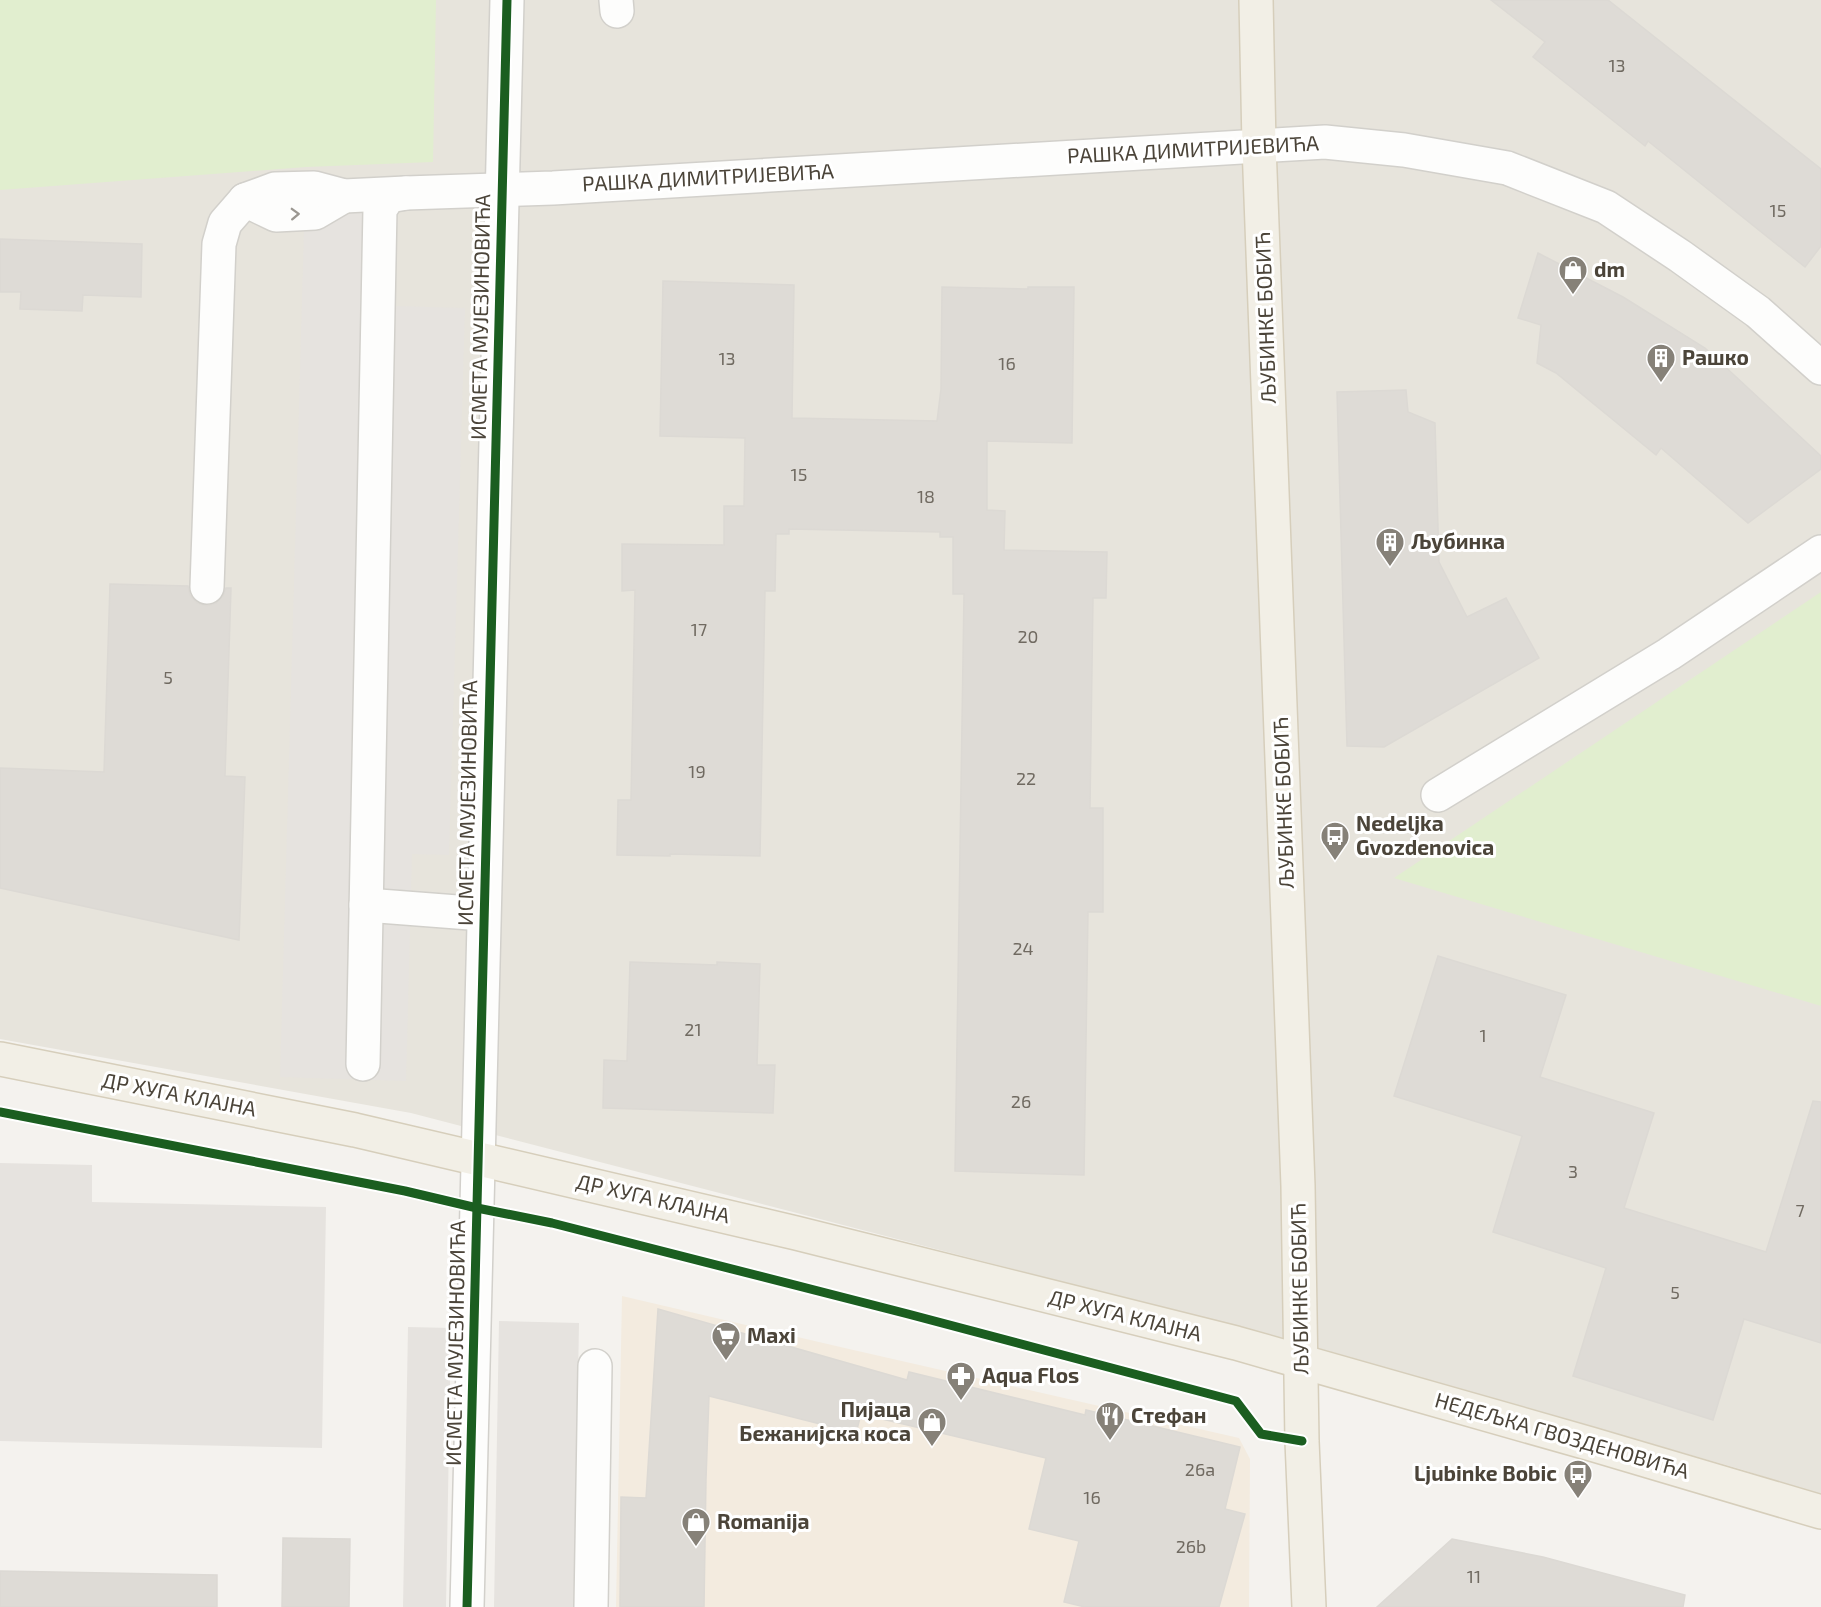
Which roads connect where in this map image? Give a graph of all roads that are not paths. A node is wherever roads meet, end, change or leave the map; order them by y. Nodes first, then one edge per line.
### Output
1 (507, 0) edge
2 (1256, 0) edge
3 (1259, 145) junction
4 (502, 190) junction
5 (406, 193) junction
6 (1821, 368) edge
7 (1821, 552) edge
8 (207, 587) dead end
9 (1438, 795) dead end
10 (366, 905) junction
11 (483, 914) junction
12 (0, 1059) edge
13 (363, 1064) dead end
14 (479, 1159) junction
15 (1302, 1363) junction
16 (595, 1366) dead end
17 (1821, 1512) edge
18 (467, 1607) edge
19 (591, 1607) edge
20 (1309, 1607) edge

1 - 4 street, ИСМЕТА МУЈЕЗИНОВИЋА
2 - 3 main road, ЉУБИНКЕ БОБИЋ
3 - 4 street, РАШКА ДИМИТРИЈЕВИЋА
3 - 6 street, РАШКА ДИМИТРИЈЕВИЋА
3 - 15 main road, ЉУБИНКЕ БОБИЋ
4 - 5 street, РАШКА ДИМИТРИЈЕВИЋА
4 - 11 street, ИСМЕТА МУЈЕЗИНОВИЋА
5 - 8 street, РАШКА ДИМИТРИЈЕВИЋА
5 - 10 street
7 - 9 street
10 - 11 street
10 - 13 street
11 - 14 street, ИСМЕТА МУЈЕЗИНОВИЋА
12 - 14 main road, ДР ХУГА КЛАЈНА
14 - 15 main road, ДР ХУГА КЛАЈНА
14 - 18 street, ИСМЕТА МУЈЕЗИНОВИЋА
15 - 17 main road, НЕДЕЉКА ГВОЗДЕНОВИЋА
15 - 20 main road, ЉУБИНКЕ БОБИЋ
16 - 19 street

